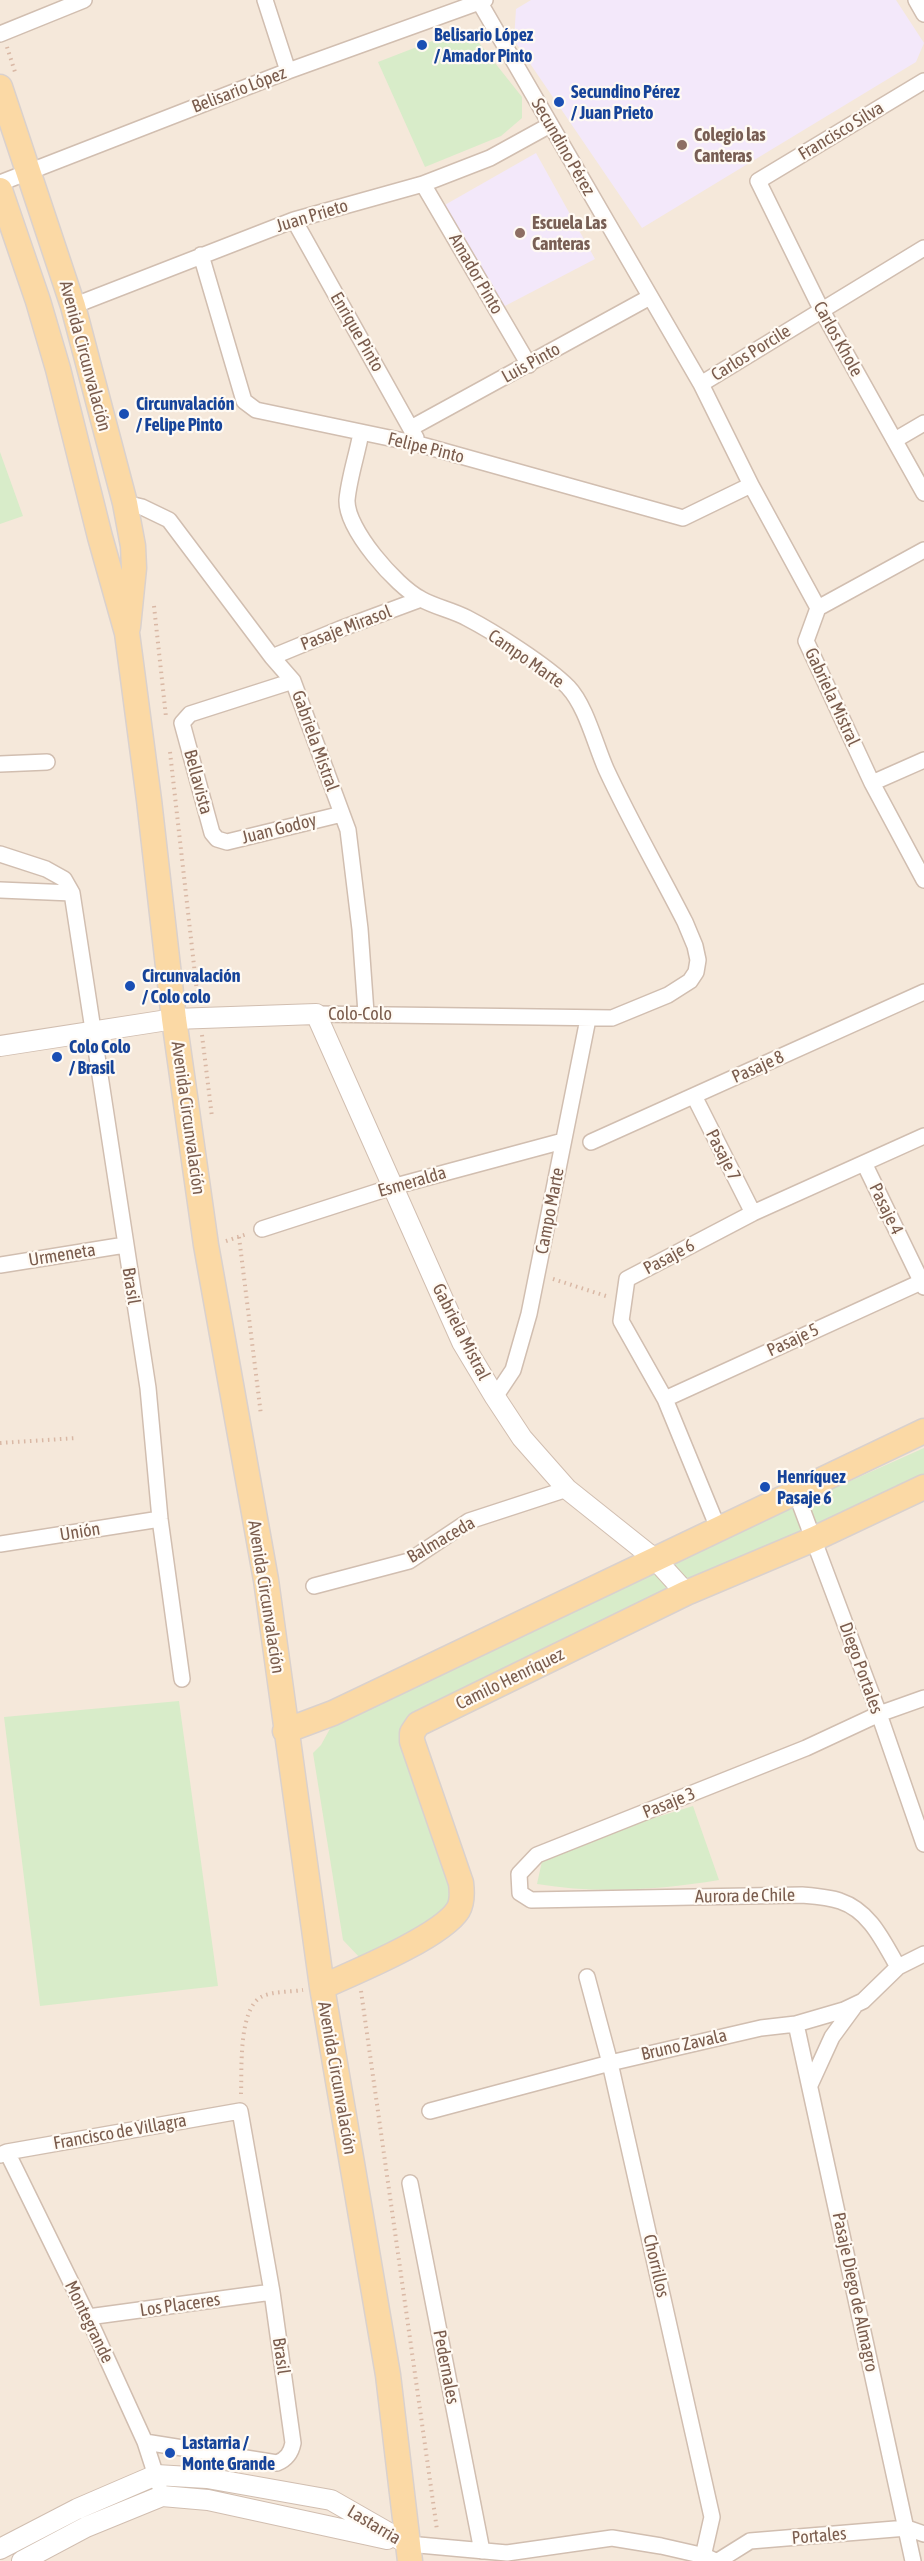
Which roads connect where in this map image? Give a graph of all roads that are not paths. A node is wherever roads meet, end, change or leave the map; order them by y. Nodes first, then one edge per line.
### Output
1 (84, 0) edge
2 (265, 0) edge
3 (916, 0) edge
4 (482, 2) edge
5 (924, 14) edge
6 (1, 34) edge
7 (288, 71) junction
8 (924, 81) edge
9 (9, 83) edge
10 (550, 125) junction
11 (28, 171) junction
12 (758, 181) joint
13 (0, 183) edge
14 (423, 184) junction
15 (0, 190) edge
16 (294, 220) junction
17 (924, 248) edge
18 (201, 255) junction
19 (650, 297) junction
20 (73, 306) junction
21 (821, 309) junction
22 (529, 365) junction
23 (701, 384) junction
24 (924, 423) edge
25 (411, 428) junction
26 (361, 433) junction
27 (895, 440) junction
28 (418, 444) junction
29 (751, 485) junction
30 (924, 493) edge
31 (125, 503) junction
32 (924, 550) edge
33 (421, 599) junction
34 (818, 608) junction
35 (127, 633) junction
36 (272, 657) junction
37 (293, 681) junction
38 (924, 760) edge
39 (47, 762) dead end
40 (0, 764) edge
41 (872, 783) junction
42 (342, 814) junction
43 (217, 839) joint
44 (0, 854) edge
45 (924, 880) edge
46 (0, 890) edge
47 (72, 893) junction
48 (698, 960) joint
49 (924, 992) edge
50 (366, 1013) junction
51 (316, 1014) junction
52 (174, 1019) junction
53 (588, 1019) junction
54 (91, 1032) junction
55 (0, 1046) edge
56 (694, 1096) junction
57 (924, 1136) edge
58 (563, 1141) junction
59 (591, 1142) dead end
60 (864, 1163) junction
61 (392, 1187) junction
62 (753, 1213) junction
63 (262, 1229) dead end
64 (125, 1245) junction
65 (0, 1265) edge
66 (923, 1285) edge
67 (495, 1398) junction
68 (665, 1399) junction
69 (924, 1431) edge
70 (924, 1487) edge
71 (567, 1489) junction
72 (796, 1492) junction
73 (160, 1519) junction
74 (718, 1528) junction
75 (814, 1539) junction
76 (0, 1544) edge
77 (656, 1560) junction
78 (314, 1586) dead end
79 (686, 1593) junction
80 (182, 1679) dead end
81 (924, 1698) edge
82 (879, 1714) junction
83 (285, 1731) junction
84 (924, 1844) edge
85 (559, 1900) joint
86 (924, 1954) edge
87 (898, 1967) junction
88 (587, 1977) dead end
89 (322, 1987) junction
90 (854, 2007) junction
91 (796, 2024) junction
92 (610, 2063) junction
93 (810, 2085) junction
94 (240, 2111) joint
95 (430, 2111) dead end
96 (3, 2154) edge
97 (410, 2183) dead end
98 (272, 2292) junction
99 (88, 2317) junction
100 (145, 2442) junction
101 (156, 2475) junction
102 (162, 2496) junction
103 (907, 2528) junction
104 (924, 2534) edge
105 (0, 2549) edge
106 (482, 2551) junction
107 (409, 2552) edge
108 (0, 2556) edge
109 (710, 2560) edge
110 (3, 2561) edge
111 (22, 2561) edge
112 (913, 2561) edge

1 - 6 street
2 - 7 street
3 - 5 street
4 - 7 street, Belisario López
4 - 10 street, Secundino Pérez
7 - 11 street, Belisario López
8 - 12 street, Francisco Silva
9 - 11 main road, Avenida Circunvalación
10 - 14 street, Juan Prieto
10 - 19 street, Secundino Pérez
11 - 13 street, Belisario López
11 - 20 main road, Avenida Circunvalación
12 - 21 street, Carlos Khole
14 - 16 street, Juan Prieto
14 - 22 street, Amador Pinto
15 - 35 main road, Avenida Circunvalación
16 - 18 street, Juan Prieto
16 - 25 street, Enrique Pinto
17 - 21 street, Carlos Porcile
18 - 20 street, Juan Prieto
18 - 26 street, Felipe Pinto
19 - 22 street, Luis Pinto
19 - 23 street, Secundino Pérez
20 - 31 main road, Avenida Circunvalación
21 - 23 street, Carlos Porcile
21 - 27 street, Carlos Khole
22 - 25 street, Luis Pinto
23 - 29 street
24 - 27 street
25 - 28 street, Enrique Pinto
26 - 28 street, Felipe Pinto
26 - 33 street, Campo Marte
27 - 30 street, Carlos Khole
28 - 29 street, Felipe Pinto
29 - 34 street
31 - 35 main road, Avenida Circunvalación
31 - 36 street, Gabriela Mistral
32 - 34 street
33 - 36 street, Pasaje Mirasol
33 - 48 street, Campo Marte
34 - 41 street, Gabriela Mistral
35 - 52 main road, Avenida Circunvalación
36 - 37 street, Gabriela Mistral
37 - 42 street, Gabriela Mistral
37 - 43 street, Bellavista
38 - 41 street
39 - 40 street
41 - 45 street, Gabriela Mistral
42 - 43 street, Juan Godoy
42 - 50 street, Gabriela Mistral
44 - 47 street
46 - 47 street
47 - 54 street, Brasil
48 - 53 street, Colo-Colo
49 - 56 street, Pasaje 8
50 - 51 street, Colo-Colo
50 - 53 street, Colo-Colo
51 - 52 street, Colo-Colo
51 - 61 street, Gabriela Mistral
52 - 54 street, Colo-Colo
52 - 83 main road, Avenida Circunvalación
53 - 58 street, Campo Marte
54 - 55 street, Colo-Colo
54 - 64 street, Brasil
56 - 59 street, Pasaje 8
56 - 62 street, Pasaje 7
57 - 60 street, Pasaje 6
58 - 61 street, Esmeralda
58 - 67 street, Campo Marte
60 - 62 street, Pasaje 6
60 - 66 street, Pasaje 4
61 - 63 street, Esmeralda
61 - 67 street, Gabriela Mistral
62 - 68 street, Pasaje 6
64 - 65 street, Urmeneta
64 - 73 street, Brasil
66 - 68 street, Pasaje 5
67 - 71 street, Gabriela Mistral
68 - 74 street, Pasaje 6
69 - 72 main road
70 - 75 main road, Camilo Henríquez
71 - 77 street, Gabriela Mistral
71 - 78 street, Balmaceda
72 - 74 main road
72 - 75 street, Diego Portales
73 - 76 street, Unión
73 - 80 street, Brasil
74 - 77 main road
75 - 79 main road, Camilo Henríquez
75 - 82 street, Diego Portales
77 - 79 street, Gabriela Mistral
77 - 83 main road
79 - 89 main road, Camilo Henríquez
81 - 82 street
82 - 84 street, Diego Portales
82 - 85 street, Pasaje 3
83 - 89 main road, Avenida Circunvalación
85 - 87 street, Aurora de Chile
86 - 87 street, Bruno Zavala
87 - 90 street, Bruno Zavala
88 - 92 street, Chorrillos
89 - 107 main road, Avenida Circunvalación
90 - 91 street, Bruno Zavala
90 - 93 street
91 - 92 street, Bruno Zavala
91 - 93 street, Pasaje Diego de Almagro
92 - 95 street, Bruno Zavala
92 - 109 street, Chorrillos
93 - 103 street, Pasaje Diego de Almagro
94 - 96 street, Francisco de Villagra
94 - 98 street, Brasil
96 - 99 street, Montegrande
97 - 106 street, Pedernales
98 - 99 street, Los Placeres
98 - 100 street, Brasil
99 - 100 street, Montegrande
100 - 101 street, Montegrande
101 - 102 street, Montegrande
101 - 105 street, Lastarria
101 - 107 street, Lastarria
102 - 107 street, Lastarria
102 - 111 street, Lastarria
103 - 104 street, Portales
103 - 109 street, Portales
103 - 112 street, Pasaje Diego de Almagro
106 - 107 street
106 - 109 street
108 - 110 street

